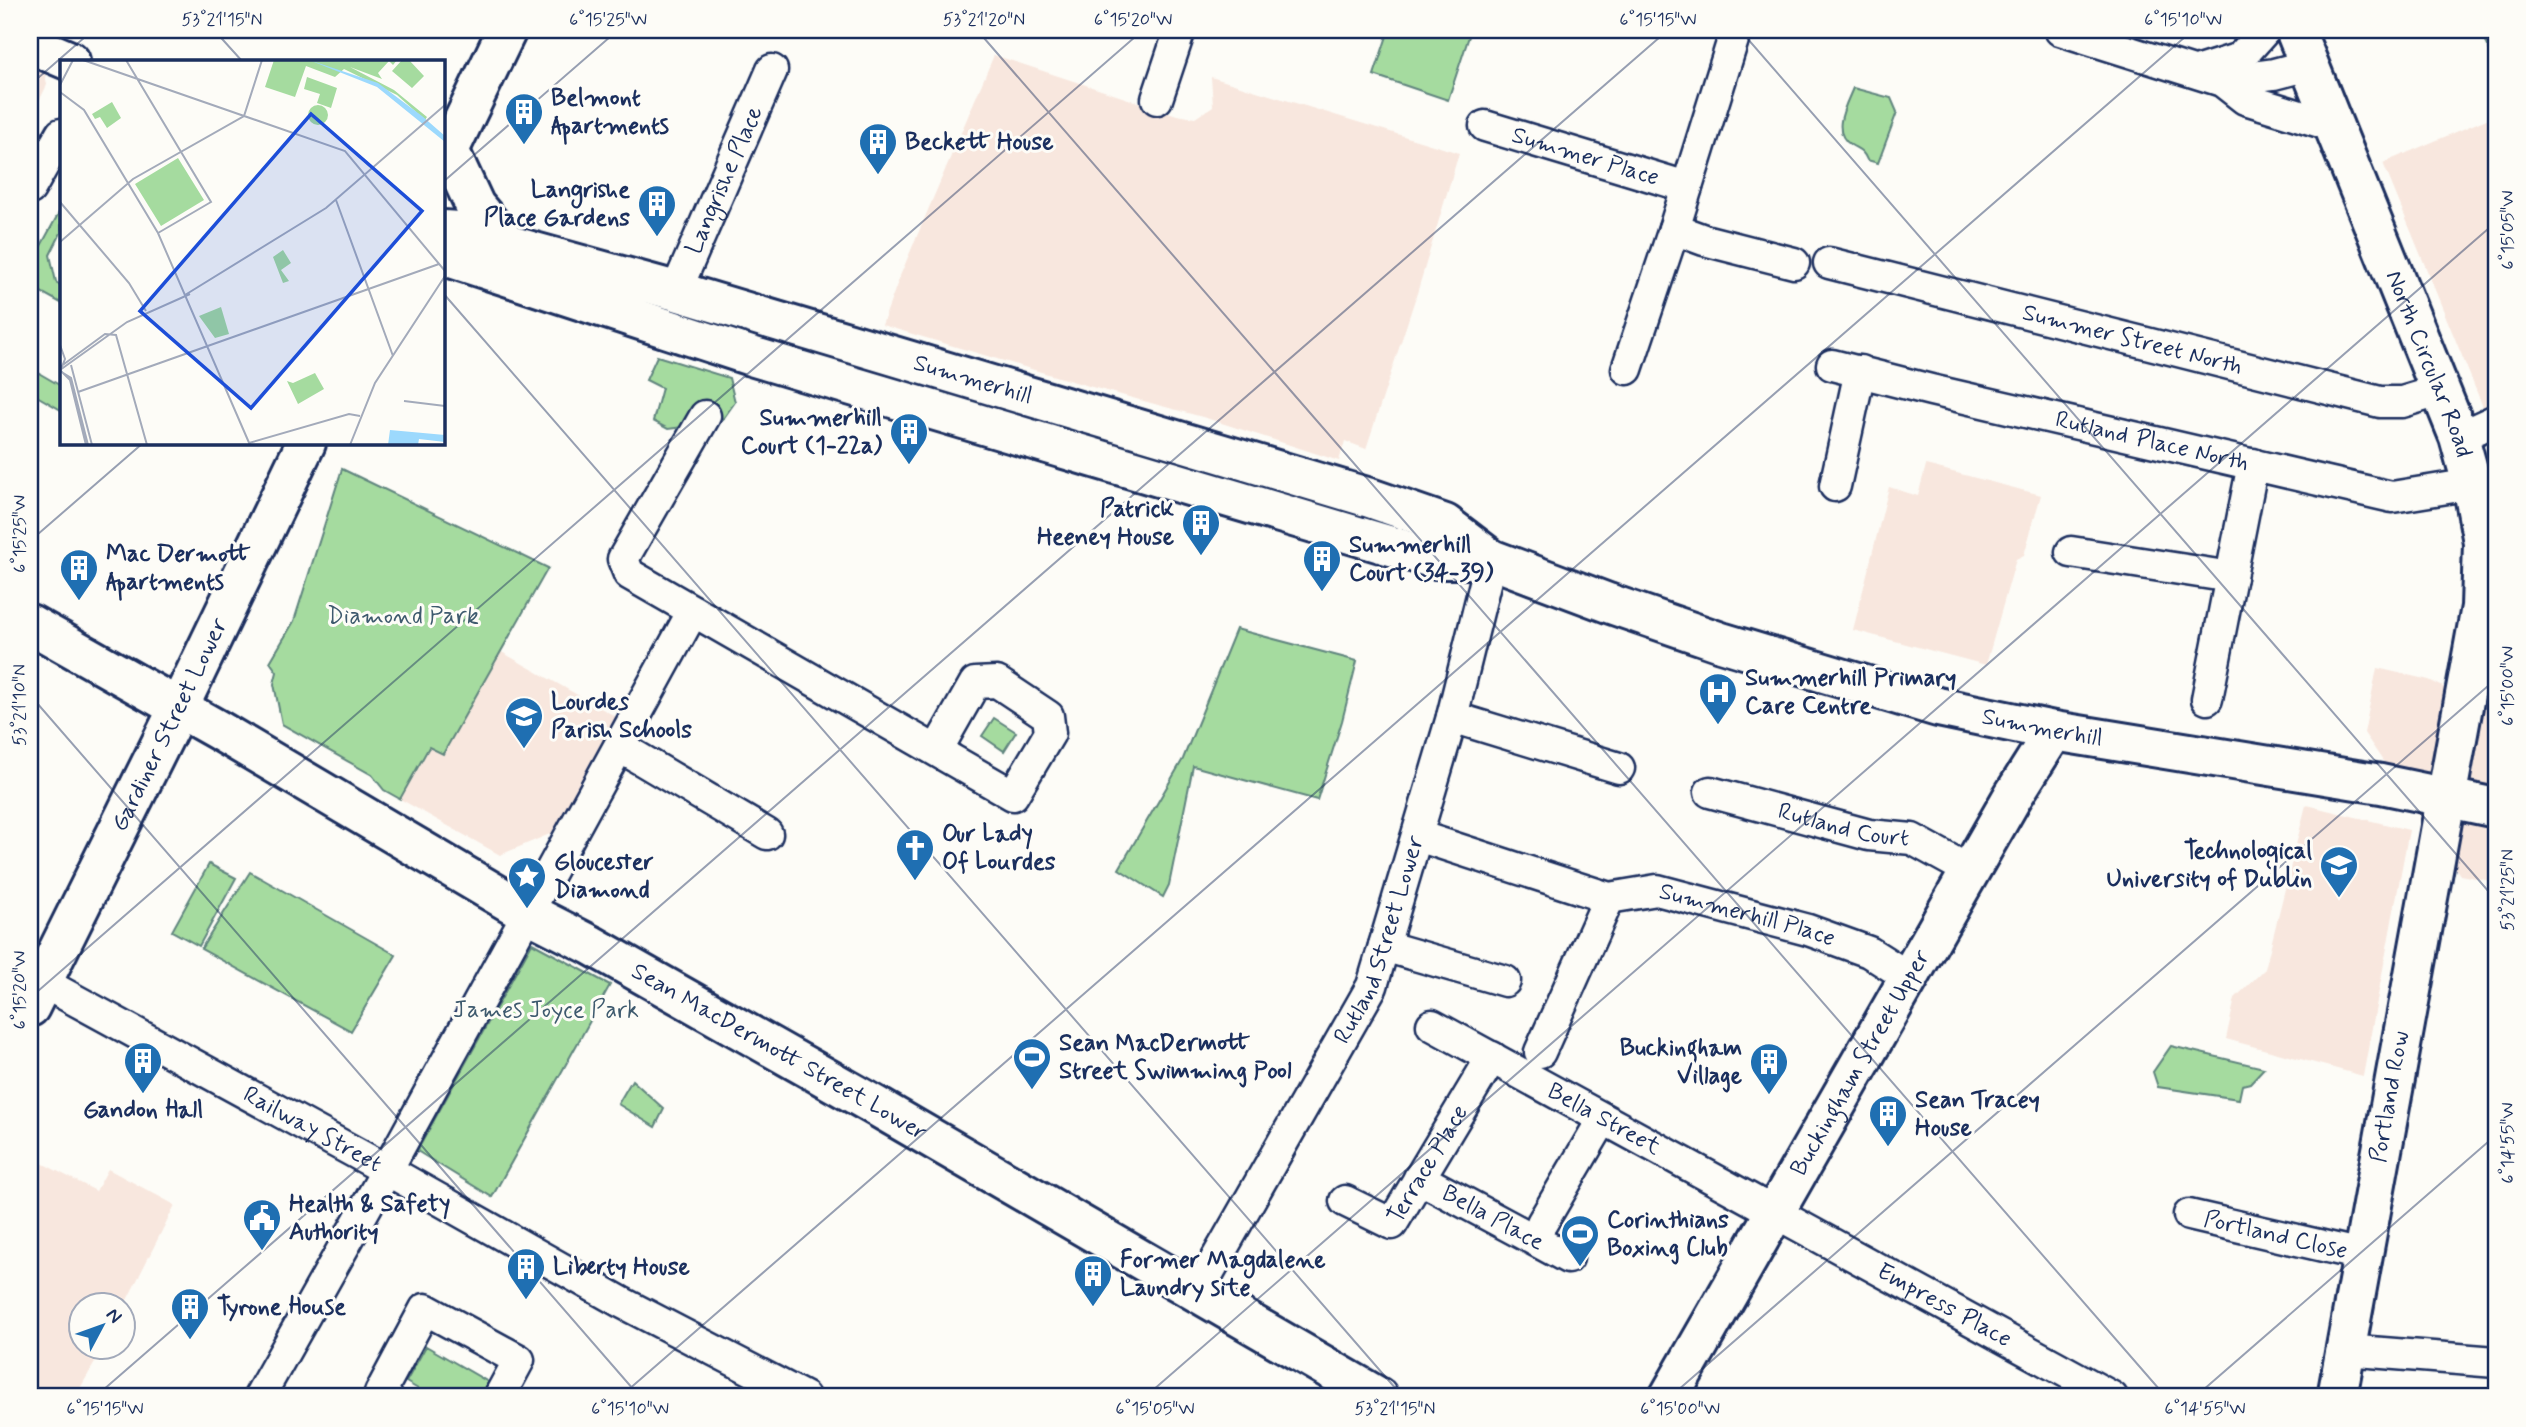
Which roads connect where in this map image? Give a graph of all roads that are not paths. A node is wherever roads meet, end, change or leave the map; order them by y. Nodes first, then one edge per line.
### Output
1 (507, 30) edge
2 (1180, 30) edge
3 (1736, 30) edge
4 (2060, 30) edge
5 (2264, 30) edge
6 (2295, 30) edge
7 (2309, 65) junction
8 (772, 70) dead end
9 (2209, 77) junction
10 (1157, 99) dead end
11 (1485, 126) dead end
12 (2333, 126) junction
13 (60, 136) edge
14 (446, 157) edge
15 (1687, 187) junction
16 (30, 189) edge
17 (1674, 229) junction
18 (444, 230) edge
19 (508, 244) junction
20 (444, 255) edge
21 (1794, 263) dead end
22 (1829, 263) dead end
23 (676, 291) junction
24 (1627, 369) dead end
25 (2439, 391) junction
26 (705, 416) dead end
27 (2496, 420) edge
28 (2459, 436) junction
29 (306, 444) edge
30 (2253, 464) junction
31 (2472, 484) junction
32 (1835, 486) dead end
33 (2071, 552) dead end
34 (1491, 559) junction
35 (2231, 577) junction
36 (693, 611) junction
37 (30, 624) edge
38 (2207, 699) dead end
39 (178, 709) junction
40 (1452, 718) junction
41 (1997, 719) junction
42 (2054, 731) junction
43 (620, 747) junction
44 (937, 750) dead end
45 (1619, 768) dead end
46 (1710, 792) dead end
47 (2013, 796) junction
48 (2445, 797) junction
49 (2496, 808) edge
50 (767, 834) dead end
51 (1418, 836) junction
52 (1972, 872) junction
53 (1609, 898) junction
54 (528, 913) junction
55 (1384, 946) junction
56 (1910, 978) junction
57 (1506, 981) dead end
58 (36, 994) edge
59 (1432, 1025) dead end
60 (1540, 1052) dead end
61 (1492, 1057) junction
62 (1603, 1119) junction
63 (387, 1170) junction
64 (1419, 1178) junction
65 (1345, 1201) dead end
66 (1775, 1214) junction
67 (2189, 1215) dead end
68 (1542, 1223) dead end
69 (2362, 1255) junction
70 (1568, 1258) dead end
71 (1198, 1291) junction
72 (2345, 1350) junction
73 (2496, 1362) edge
74 (799, 1396) edge
75 (259, 1397) edge
76 (387, 1397) edge
77 (499, 1397) edge
78 (1378, 1397) edge
79 (1669, 1397) edge
80 (2112, 1397) edge
81 (2336, 1397) edge

1 - 14 main road
2 - 10 street
3 - 15 street
4 - 9 street
5 - 9 street
6 - 7 main road, North Circular Road
7 - 9 street
7 - 12 main road, North Circular Road
8 - 23 street, Langrishe Place
9 - 12 street
11 - 15 street, Summer Place
12 - 25 main road, North Circular Road
13 - 16 street
14 - 19 main road
15 - 17 street
17 - 21 street
17 - 24 street
18 - 19 main road, Summerhill
19 - 23 main road, Summerhill
20 - 34 main road, Summerhill
22 - 25 street, Summer Street North
23 - 34 main road, Summerhill
25 - 28 main road, North Circular Road
26 - 36 street
27 - 28 street
28 - 31 main road, North Circular Road
29 - 39 main road, Gardiner Street Lower
30 - 31 street, Rutland Place North
30 - 32 street, Rutland Place North
30 - 35 street
31 - 48 main road, North Circular Road
33 - 35 street
34 - 40 street, Rutland Street Lower
34 - 41 main road, Summerhill
35 - 38 street
36 - 43 street
36 - 44 street
37 - 39 main road, Sean MacDermott Street Lower
39 - 54 main road, Sean MacDermott Street Lower
39 - 58 main road, Gardiner Street Lower
40 - 45 street
40 - 51 street, Rutland Street Lower
41 - 42 main road, Summerhill
41 - 47 main road
42 - 47 main road, Buckingham Street Upper
42 - 48 main road, Summerhill
43 - 50 street
43 - 54 street
46 - 52 street, Rutland Court
47 - 52 main road, Buckingham Street Upper
48 - 49 main road, Summerhill
48 - 69 main road, Portland Row
51 - 53 street, Summerhill Place
51 - 55 street, Rutland Street Lower
52 - 56 main road, Buckingham Street Upper
53 - 56 street, Summerhill Place
53 - 60 street
54 - 63 street
54 - 71 main road, Sean MacDermott Street Lower
55 - 57 street
55 - 71 street, Rutland Street Lower
56 - 66 main road, Buckingham Street Upper
58 - 63 street, Railway Street
59 - 61 street, Bella Street
61 - 62 street, Bella Street
61 - 64 street, Terrace Place
62 - 66 street, Bella Street
62 - 68 street
63 - 74 street, Railway Street
63 - 75 street
64 - 65 street, Terrace Place
64 - 70 street, Bella Place
66 - 79 main road, Buckingham Street Upper
66 - 80 street, Empress Place
67 - 69 street, Portland Close
69 - 72 main road, Portland Row
71 - 78 main road, Sean MacDermott Street Lower
72 - 73 street
72 - 81 main road, Portland Row
76 - 77 street

